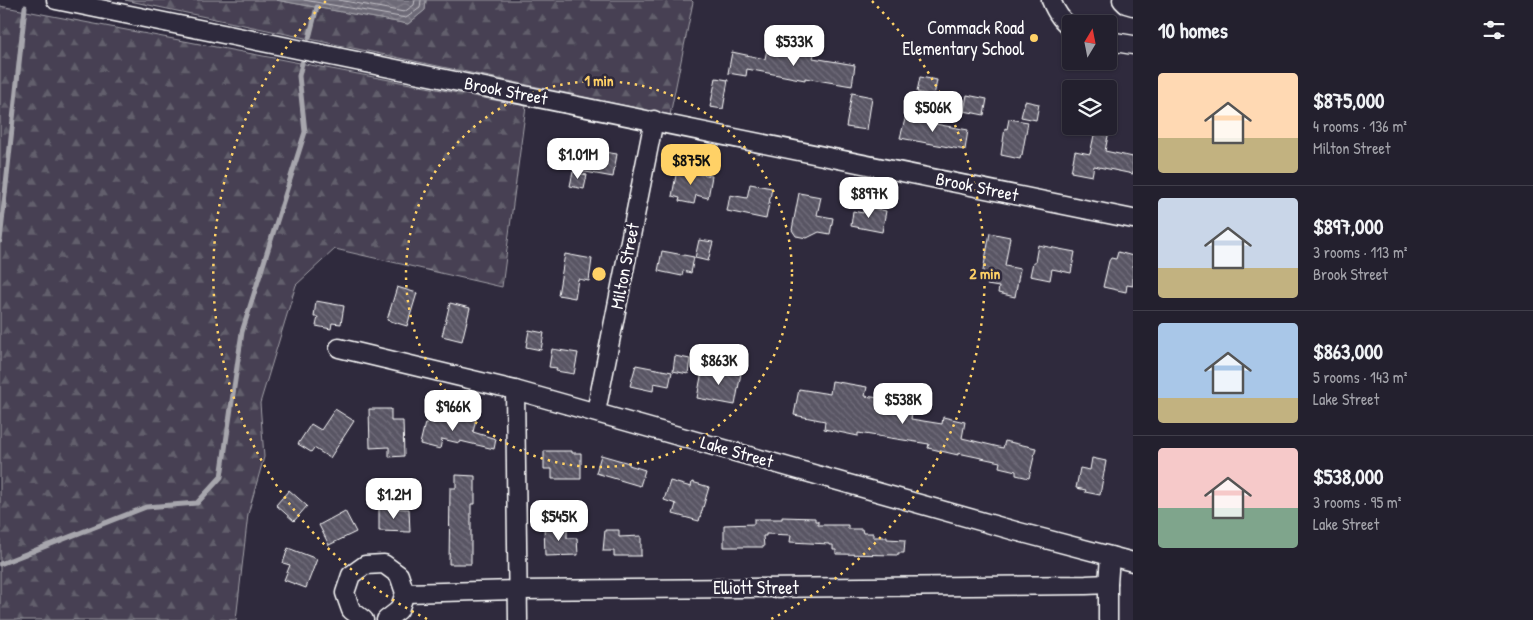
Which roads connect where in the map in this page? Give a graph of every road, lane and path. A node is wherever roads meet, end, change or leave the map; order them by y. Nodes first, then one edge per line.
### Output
1 (56, 0) edge
2 (1050, 0) edge
3 (1122, 0) edge
4 (1133, 6) edge
5 (1062, 19) edge
6 (1118, 42) edge
7 (1133, 45) edge
8 (654, 120) junction
9 (1133, 219) edge
10 (339, 348) dead end
11 (515, 390) junction
12 (596, 412) junction
13 (1110, 556) junction
14 (1133, 562) edge
15 (1108, 584) junction
16 (518, 590) junction
17 (405, 593) junction
18 (364, 620) edge
19 (386, 620) edge
20 (518, 620) edge
21 (1108, 620) edge

1 - 8 street, Brook Street
2 - 5 street
3 - 4 street
6 - 7 street
8 - 9 street, Brook Street
8 - 12 street, Milton Street
10 - 11 street, Lake Street
11 - 12 street, Lake Street
11 - 16 street
12 - 13 street, Lake Street
13 - 14 street, Lake Street
13 - 15 street
15 - 16 street, Elliott Street
15 - 21 street
16 - 17 street, Elliott Street
16 - 20 street
17 - 18 street
17 - 19 street

